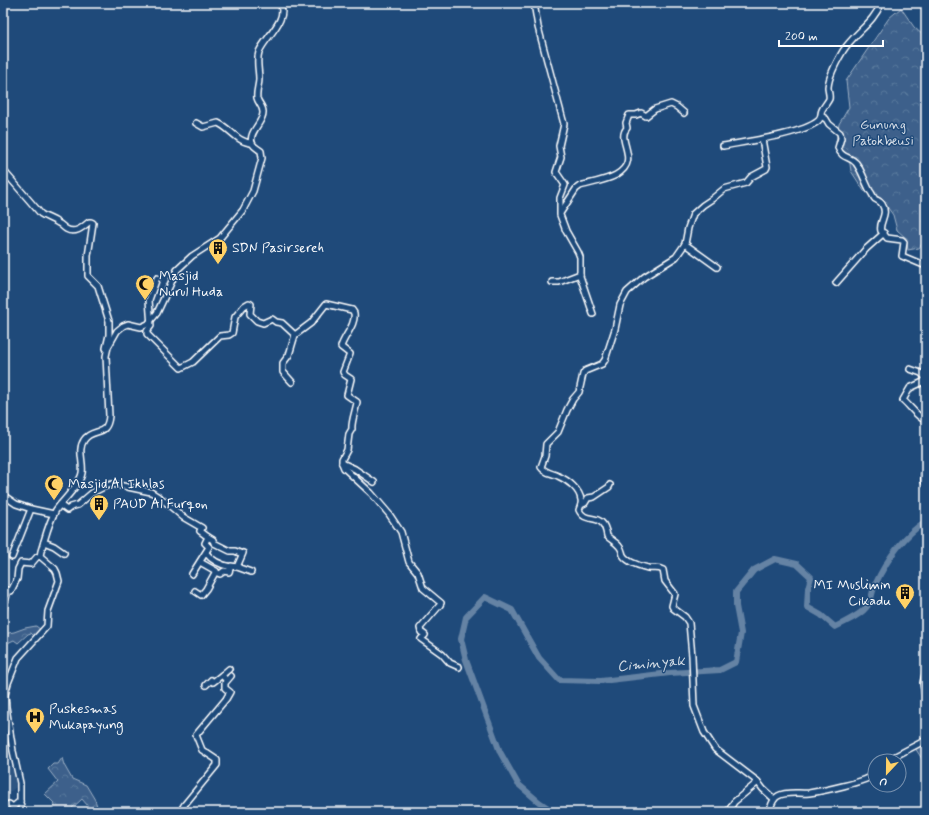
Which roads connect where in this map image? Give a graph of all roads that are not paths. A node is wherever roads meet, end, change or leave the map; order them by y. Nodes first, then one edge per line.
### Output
1 (280, 3) edge
2 (534, 3) edge
3 (881, 3) edge
4 (684, 113) dead end
5 (821, 116) junction
6 (196, 123) dead end
7 (762, 139) junction
8 (252, 143) junction
9 (724, 146) dead end
10 (3, 170) edge
11 (561, 212) junction
12 (884, 233) junction
13 (685, 244) junction
14 (926, 266) edge
15 (717, 267) dead end
16 (580, 276) junction
17 (156, 278) dead end
18 (552, 282) dead end
19 (836, 283) dead end
20 (594, 314) dead end
21 (151, 321) junction
22 (295, 335) junction
23 (106, 353) junction
24 (910, 369) dead end
25 (926, 378) edge
26 (292, 382) dead end
27 (926, 421) edge
28 (342, 462) junction
29 (926, 472) edge
30 (374, 482) dead end
31 (926, 484) edge
32 (610, 485) dead end
33 (3, 494) edge
34 (60, 505) junction
35 (581, 505) junction
36 (31, 509) junction
37 (54, 514) junction
38 (208, 537) junction
39 (44, 542) junction
40 (64, 553) dead end
41 (206, 554) junction
42 (40, 556) junction
43 (12, 557) dead end
44 (200, 562) junction
45 (231, 567) junction
46 (237, 567) junction
47 (215, 572) junction
48 (251, 572) dead end
49 (192, 574) dead end
50 (195, 591) dead end
51 (3, 609) edge
52 (459, 667) dead end
53 (229, 669) dead end
54 (926, 670) edge
55 (222, 675) junction
56 (206, 685) dead end
57 (926, 702) edge
58 (926, 740) edge
59 (901, 753) edge
60 (867, 779) edge
61 (758, 782) junction
62 (774, 799) junction
63 (20, 801) junction
64 (3, 808) edge
65 (23, 812) edge
66 (183, 812) edge
67 (728, 812) edge
68 (769, 812) edge

1 - 8 street
2 - 11 street
3 - 5 street
4 - 11 street
5 - 7 street
5 - 12 street
6 - 8 street
7 - 9 street
7 - 13 street
8 - 21 street
10 - 23 street
11 - 16 street
12 - 14 street
12 - 19 street
13 - 15 street
13 - 35 street
16 - 18 street
16 - 20 street
17 - 21 street
21 - 22 street
21 - 23 street
22 - 26 street
22 - 28 street
23 - 34 street
24 - 25 street
25 - 27 street
28 - 30 street
28 - 52 street
29 - 31 street
32 - 35 street
33 - 36 street
34 - 37 street
34 - 38 street
35 - 61 street
36 - 37 street
36 - 43 street
37 - 39 street
38 - 41 street
38 - 46 street
39 - 40 street
39 - 42 street
41 - 44 street
41 - 45 street
42 - 51 street
42 - 63 street
44 - 47 street
44 - 49 street
45 - 46 street
45 - 47 street
46 - 48 street
47 - 50 street
53 - 55 street
54 - 57 street
55 - 56 street
55 - 66 street
58 - 59 street
60 - 62 street
61 - 62 street
61 - 67 street
62 - 68 street
63 - 64 street
63 - 65 street

